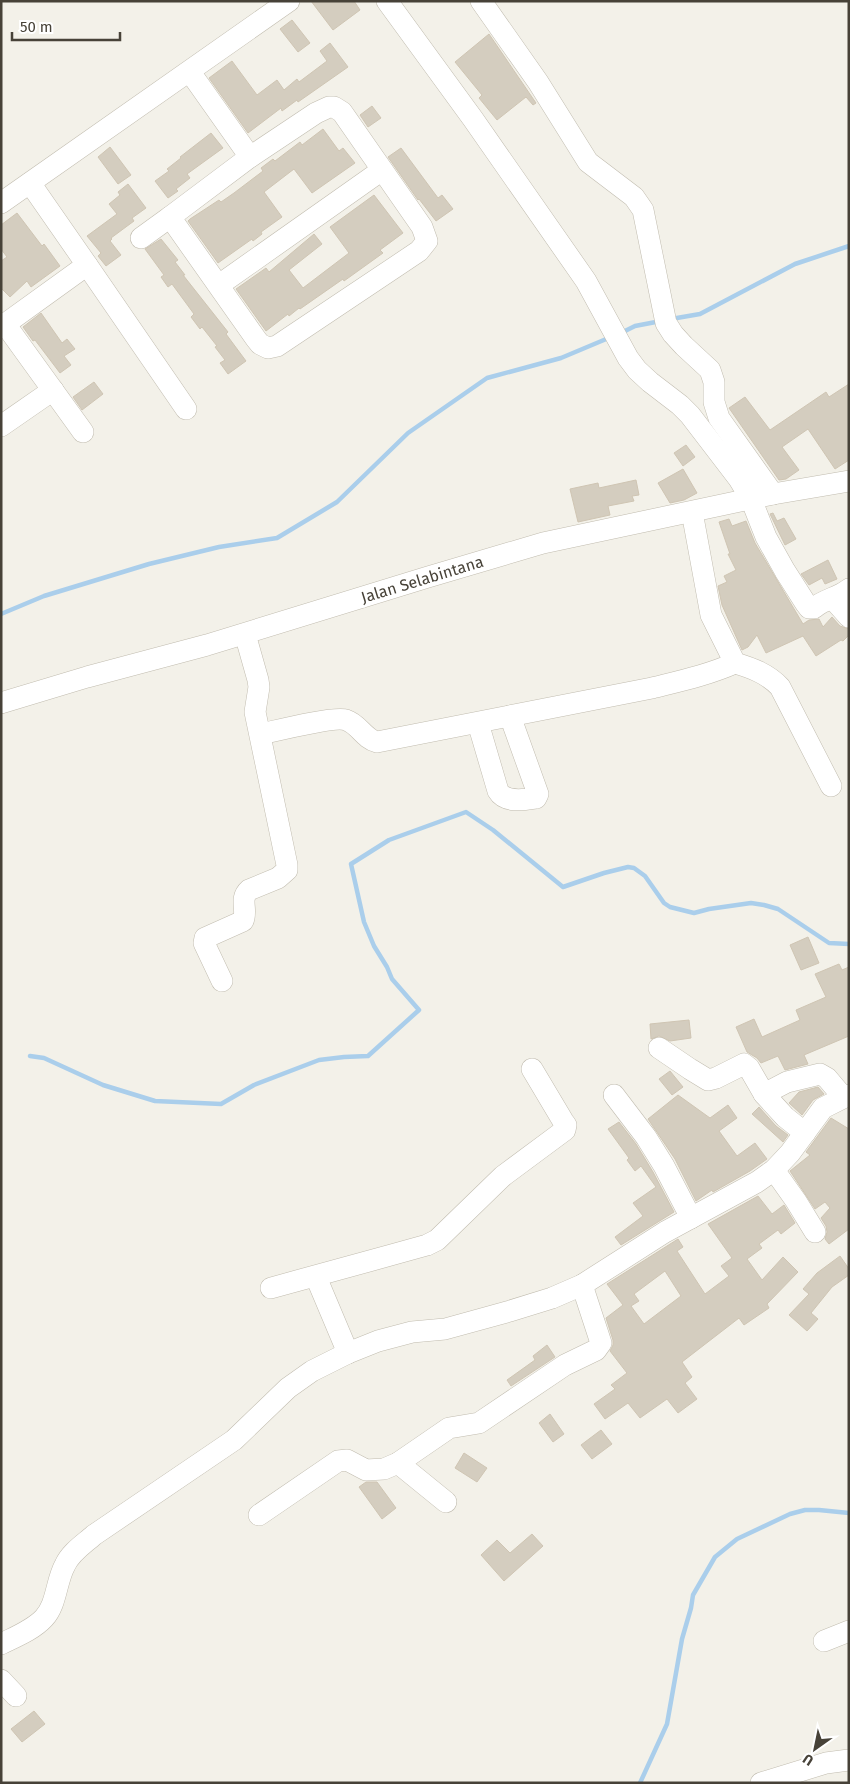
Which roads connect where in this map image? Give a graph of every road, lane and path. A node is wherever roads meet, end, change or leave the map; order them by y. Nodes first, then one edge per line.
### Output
1 (289, 1) edge
2 (387, 1) edge
3 (481, 1) edge
4 (190, 72) junction
5 (250, 157) junction
6 (382, 170) junction
7 (30, 183) junction
8 (1, 204) edge
9 (170, 217) junction
10 (141, 238) dead end
11 (87, 265) junction
12 (219, 285) junction
13 (3, 326) edge
14 (53, 390) junction
15 (186, 409) dead end
16 (1, 426) edge
17 (83, 432) dead end
18 (849, 481) edge
19 (773, 494) junction
20 (751, 499) junction
21 (692, 512) junction
22 (841, 594) edge
23 (849, 617) edge
24 (245, 634) junction
25 (735, 663) junction
26 (1, 703) edge
27 (510, 716) junction
28 (478, 723) junction
29 (260, 734) junction
30 (831, 786) dead end
31 (222, 981) dead end
32 (659, 1048) dead end
33 (532, 1069) dead end
34 (764, 1094) junction
35 (614, 1095) dead end
36 (846, 1096) edge
37 (805, 1133) junction
38 (774, 1170) junction
39 (690, 1218) junction
40 (815, 1232) dead end
41 (316, 1277) junction
42 (582, 1285) junction
43 (272, 1288) dead end
44 (348, 1353) junction
45 (398, 1463) junction
46 (446, 1502) dead end
47 (259, 1515) dead end
48 (849, 1631) edge
49 (824, 1641) dead end
50 (1, 1644) edge
51 (1, 1680) edge
52 (16, 1696) dead end
53 (849, 1760) edge
54 (761, 1783) edge

1 - 4 street
2 - 20 street
3 - 19 street
4 - 5 street
4 - 7 street
5 - 6 street
5 - 9 street
6 - 12 street
6 - 12 street
7 - 8 street
7 - 11 street
9 - 10 street
9 - 12 street
11 - 13 street
11 - 15 street
13 - 14 street
14 - 16 street
14 - 17 street
18 - 19 street, Jalan Selabintana
19 - 20 street, Jalan Selabintana
20 - 21 street, Jalan Selabintana
20 - 22 street
21 - 24 street, Jalan Selabintana
21 - 25 street
22 - 23 street
24 - 26 street, Jalan Selabintana
24 - 29 street
25 - 27 street
25 - 30 street
27 - 28 street
27 - 28 street
28 - 29 street
29 - 31 street
32 - 34 street
33 - 41 street
34 - 36 street
34 - 37 street
35 - 39 street
36 - 37 street
37 - 38 street
38 - 39 street
38 - 40 street
39 - 42 street
41 - 43 street
41 - 44 street
42 - 44 street
42 - 45 street
44 - 50 street
45 - 46 street
45 - 47 street
48 - 49 street
51 - 52 street
53 - 54 street

